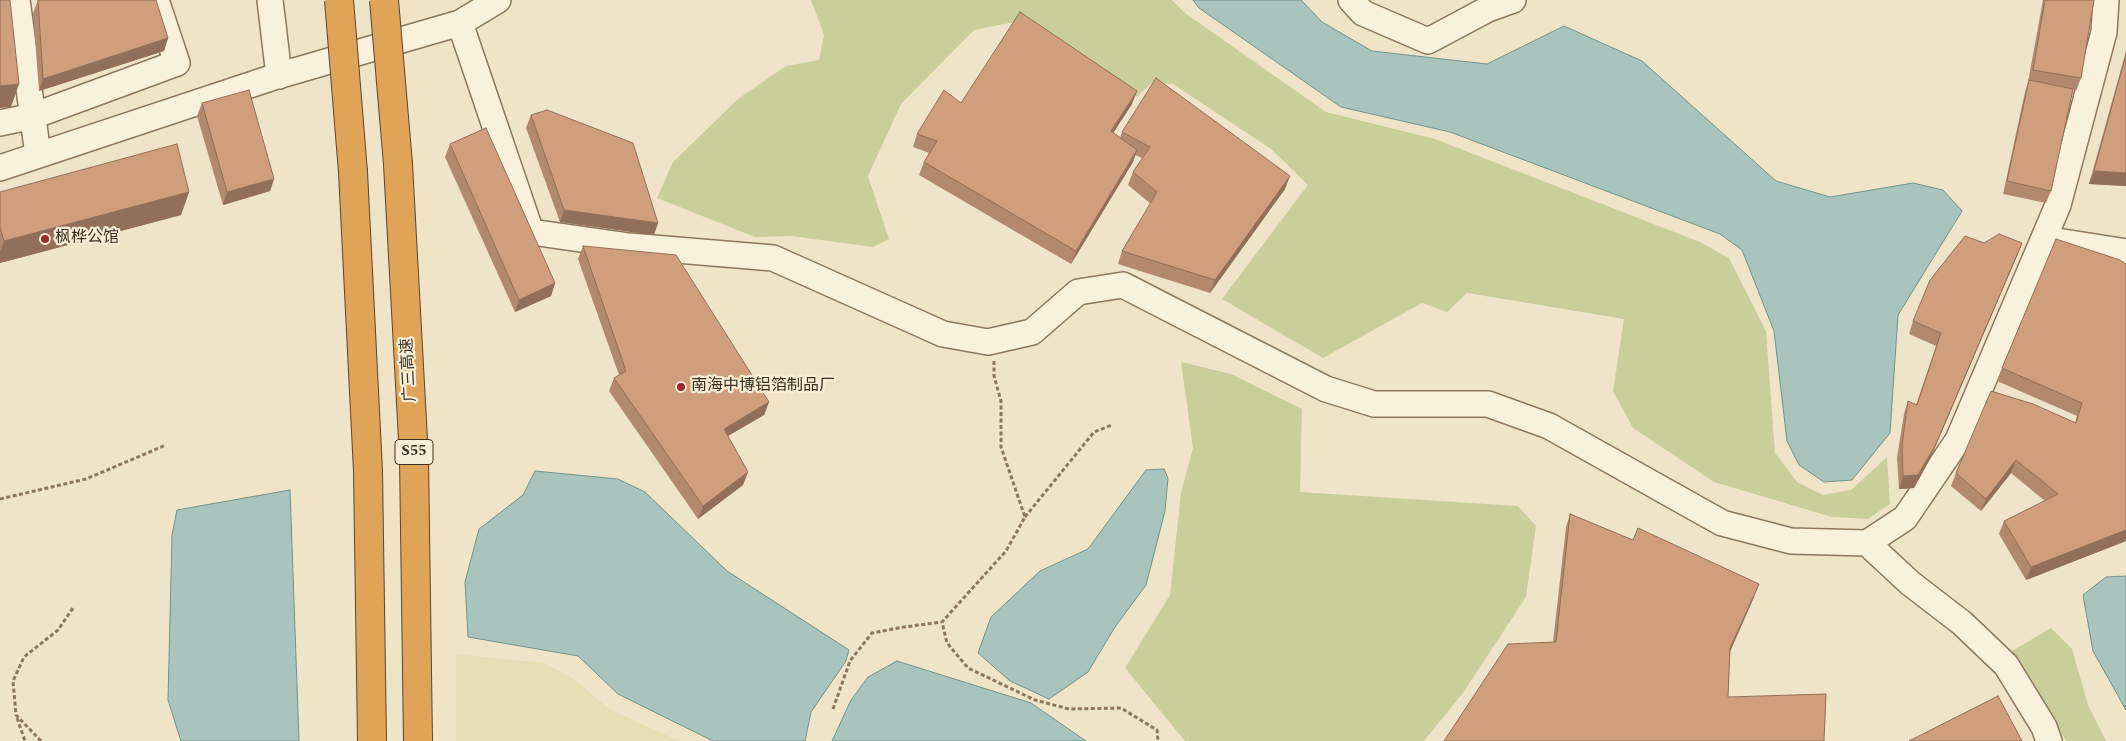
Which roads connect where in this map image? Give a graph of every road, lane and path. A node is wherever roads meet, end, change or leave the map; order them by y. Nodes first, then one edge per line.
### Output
1 (17, 0) edge
2 (156, 0) edge
3 (270, 0) edge
4 (339, 0) edge
5 (384, 0) edge
6 (498, 0) edge
7 (1351, 0) edge
8 (1513, 0) edge
9 (2106, 0) edge
10 (460, 23) junction
11 (279, 76) junction
12 (33, 116) junction
13 (0, 123) edge
14 (38, 155) junction
15 (0, 168) edge
16 (2044, 239) junction
17 (2126, 252) edge
18 (993, 341) junction
19 (1112, 425) dead end
20 (166, 445) dead end
21 (0, 499) edge
22 (1025, 517) junction
23 (1867, 543) junction
24 (73, 608) dead end
25 (942, 622) junction
26 (417, 641) junction
27 (833, 709) dead end
28 (16, 715) junction
29 (24, 741) edge
30 (41, 741) edge
31 (372, 741) edge
32 (418, 741) edge
33 (429, 741) edge
34 (1158, 741) edge
35 (2049, 741) edge

1 - 12 street
2 - 12 street
3 - 11 street
4 - 31 highway, bridge
5 - 26 highway, 广三高速 / S55, bridge
6 - 10 street
7 - 8 street
9 - 16 street
10 - 11 street
10 - 18 street
11 - 14 street
12 - 13 street
12 - 14 street
14 - 15 street
16 - 17 street
16 - 23 street
18 - 22 path
18 - 23 street
19 - 22 path
20 - 21 path
22 - 25 path
23 - 35 street
24 - 28 path
25 - 27 path
25 - 34 path
26 - 32 highway, 广三高速 / S55
26 - 33 highway
28 - 29 path
28 - 30 path

